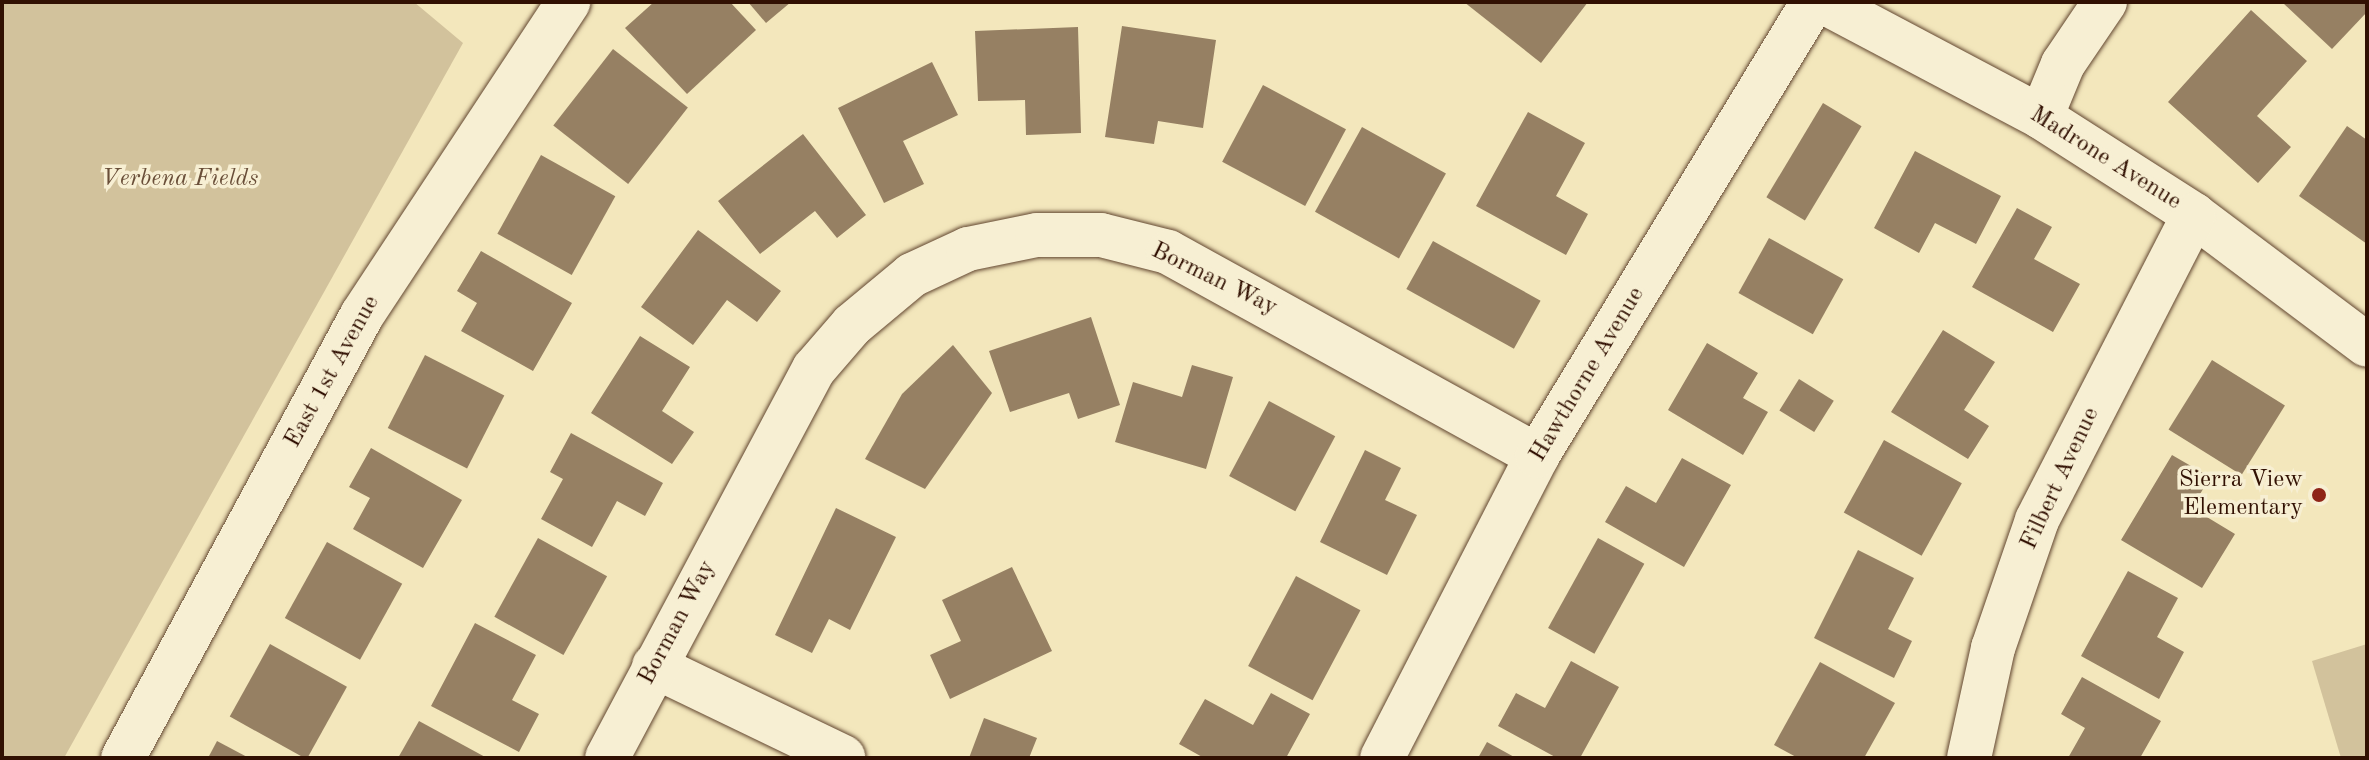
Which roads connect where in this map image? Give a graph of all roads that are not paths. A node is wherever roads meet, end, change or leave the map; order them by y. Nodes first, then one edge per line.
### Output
1 (568, 2) edge
2 (1813, 2) edge
3 (1824, 2) edge
4 (2105, 2) edge
5 (2041, 117) junction
6 (2194, 215) junction
7 (2367, 345) edge
8 (1537, 456) junction
9 (654, 666) junction
10 (843, 757) edge
11 (123, 758) edge
12 (607, 758) edge
13 (1382, 758) edge
14 (1969, 758) edge

1 - 11 street, East 1st Avenue
2 - 8 street, Hawthorne Avenue
3 - 5 street, Madrone Avenue
4 - 5 street
5 - 6 street, Madrone Avenue
6 - 7 street, Madrone Avenue
6 - 14 street, Filbert Avenue
8 - 9 street, Borman Way
8 - 13 street, Hawthorne Avenue
9 - 10 street
9 - 12 street, Borman Way

